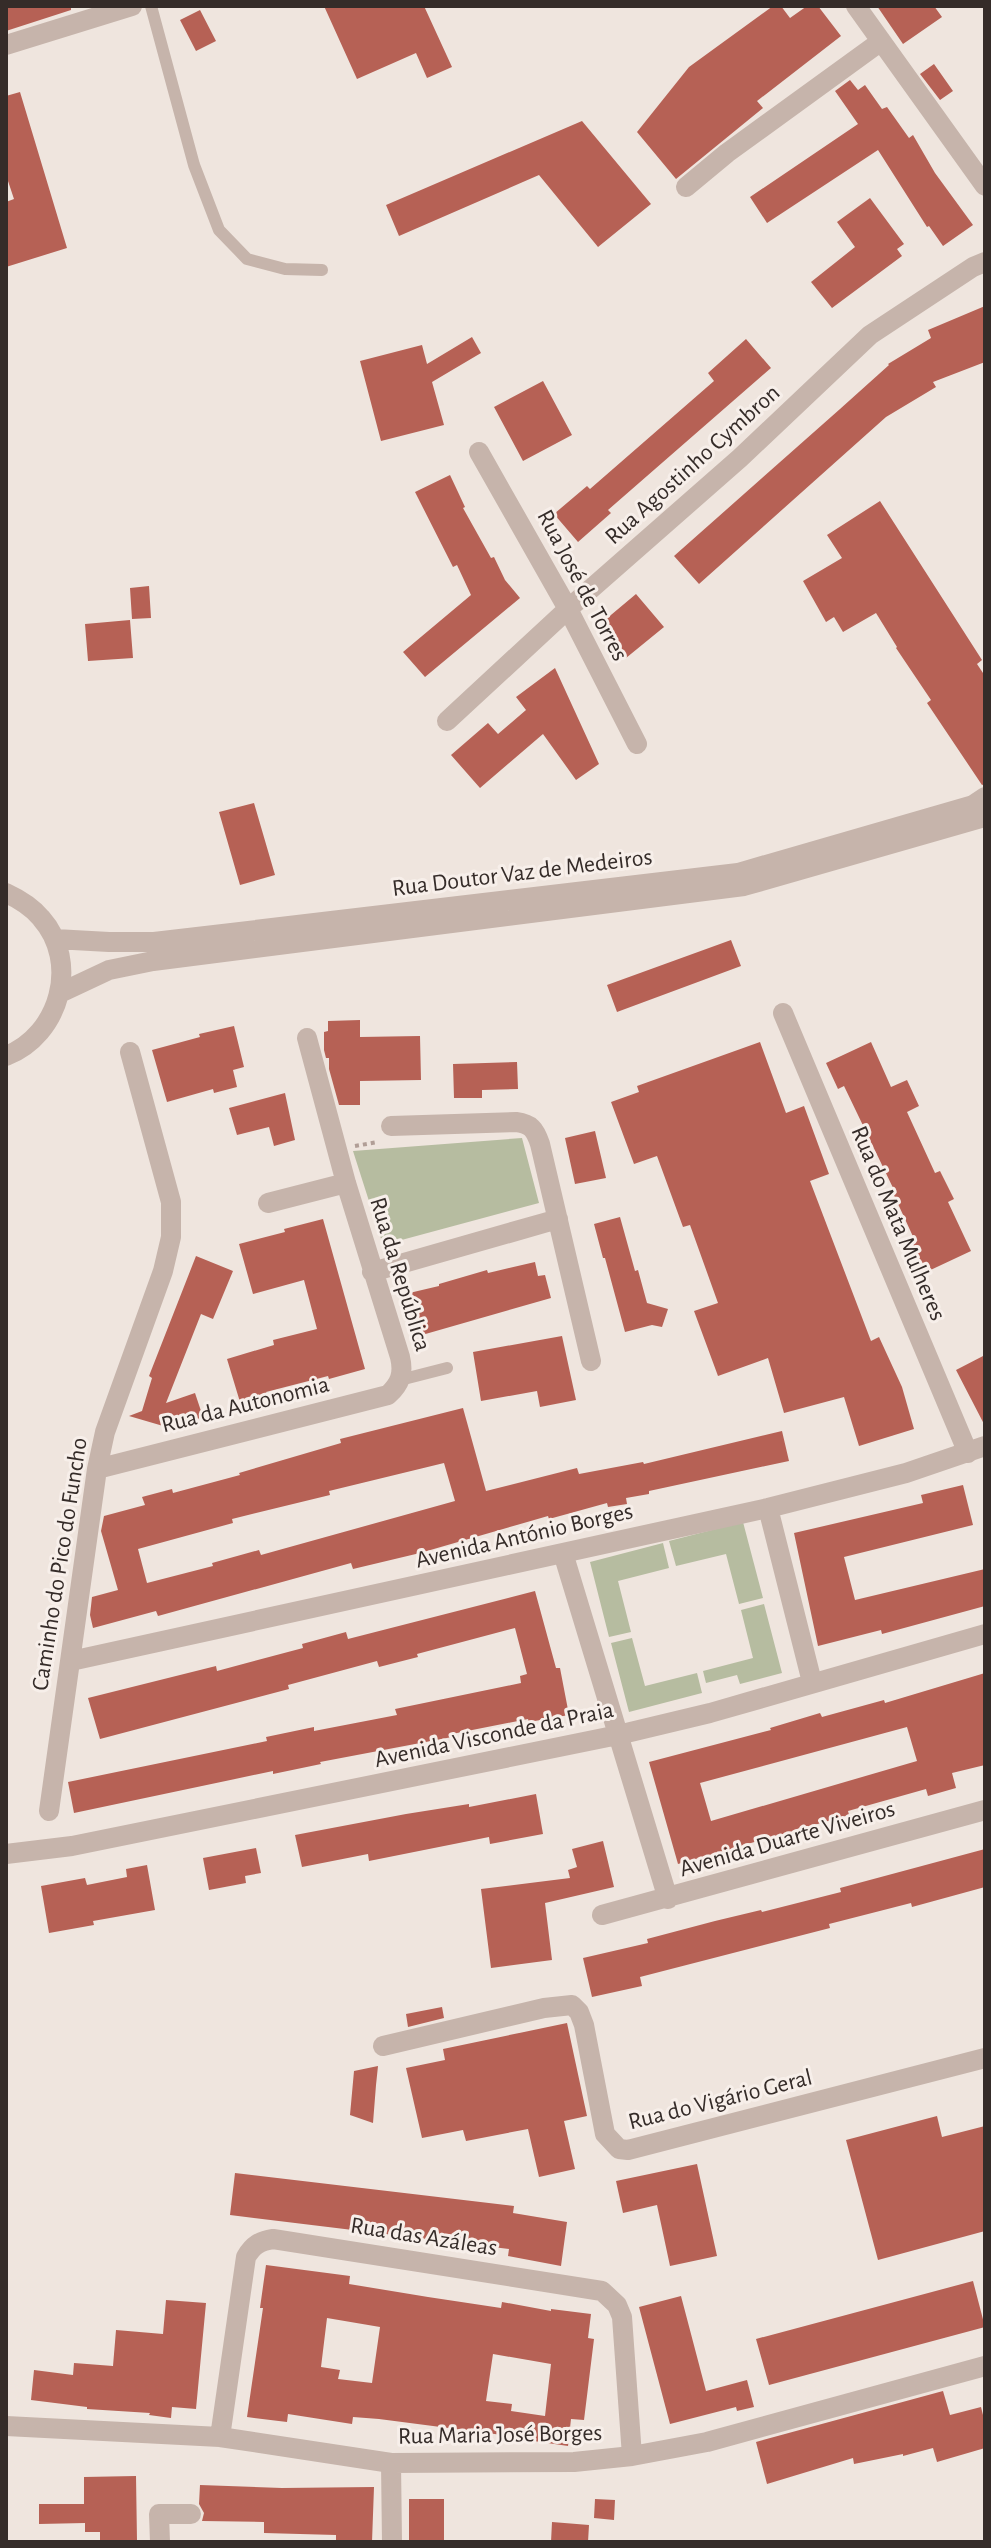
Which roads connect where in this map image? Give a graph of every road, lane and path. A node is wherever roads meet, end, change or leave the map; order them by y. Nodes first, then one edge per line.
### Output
1 (132, 6) edge
2 (151, 6) edge
3 (856, 6) edge
4 (880, 42) junction
5 (6, 45) edge
6 (985, 186) edge
7 (686, 187) dead end
8 (985, 262) edge
9 (322, 270) dead end
10 (479, 452) dead end
11 (568, 609) junction
12 (447, 721) dead end
13 (637, 744) dead end
14 (985, 797) edge
15 (985, 817) edge
16 (6, 893) edge
17 (55, 939) junction
18 (60, 993) junction
19 (783, 1013) dead end
20 (307, 1038) dead end
21 (130, 1052) dead end
22 (6, 1056) edge
23 (391, 1126) joint
24 (337, 1149) junction
25 (346, 1183) junction
26 (268, 1203) dead end
27 (558, 1219) junction
28 (372, 1272) junction
29 (591, 1361) dead end
30 (447, 1368) dead end
31 (400, 1380) junction
32 (976, 1449) edge
33 (97, 1469) junction
34 (768, 1508) junction
35 (563, 1553) junction
36 (985, 1634) edge
37 (71, 1661) junction
38 (812, 1682) junction
39 (618, 1735) junction
40 (985, 1810) edge
41 (49, 1811) dead end
42 (6, 1854) edge
43 (668, 1899) junction
44 (602, 1915) dead end
45 (383, 2046) dead end
46 (985, 2058) edge
47 (985, 2366) edge
48 (6, 2426) edge
49 (220, 2437) junction
50 (632, 2456) junction
51 (391, 2463) junction
52 (191, 2514) dead end
53 (160, 2542) edge
54 (392, 2542) edge

1 - 5 street
2 - 9 lane
3 - 4 street
4 - 6 street
4 - 7 street
8 - 11 street, Rua Agostinho Cymbron
10 - 11 street, Rua José de Torres
11 - 12 street, Rua Agostinho Cymbron
11 - 13 street, Rua José de Torres
14 - 17 street, Rua Doutor Vaz de Medeiros
15 - 18 street, Rua Doutor Vaz de Medeiros
16 - 17 street
17 - 18 street
18 - 22 street
19 - 32 street, Rua do Mata Mulheres
20 - 24 street, Rua da República
21 - 33 street, Caminho do Pico do Funcho
23 - 24 path
23 - 27 street
24 - 25 street, Rua da República
25 - 26 street, Rua da República
25 - 28 street, Rua da República
27 - 28 street
27 - 29 street
28 - 31 street, Rua da República
30 - 31 lane
31 - 33 street, Rua da Autonomia
32 - 34 street, Avenida António Borges
33 - 37 street, Caminho do Pico do Funcho
34 - 35 street, Avenida António Borges
34 - 38 street
35 - 37 street, Avenida António Borges
35 - 39 street
36 - 38 street, Avenida Visconde da Praia
37 - 41 street, Caminho do Pico do Funcho
38 - 39 street, Avenida Visconde da Praia
39 - 42 street, Avenida Visconde da Praia
39 - 43 street
40 - 43 street, Avenida Duarte Viveiros
43 - 44 street, Avenida Duarte Viveiros
45 - 46 street, Rua do Vigário Geral
47 - 50 street, Rua Maria José Borges
48 - 49 street, Rua Maria José Borges
49 - 50 street, Rua das Azáleas
49 - 51 street, Rua Maria José Borges
50 - 51 street, Rua Maria José Borges
51 - 54 street
52 - 53 street

